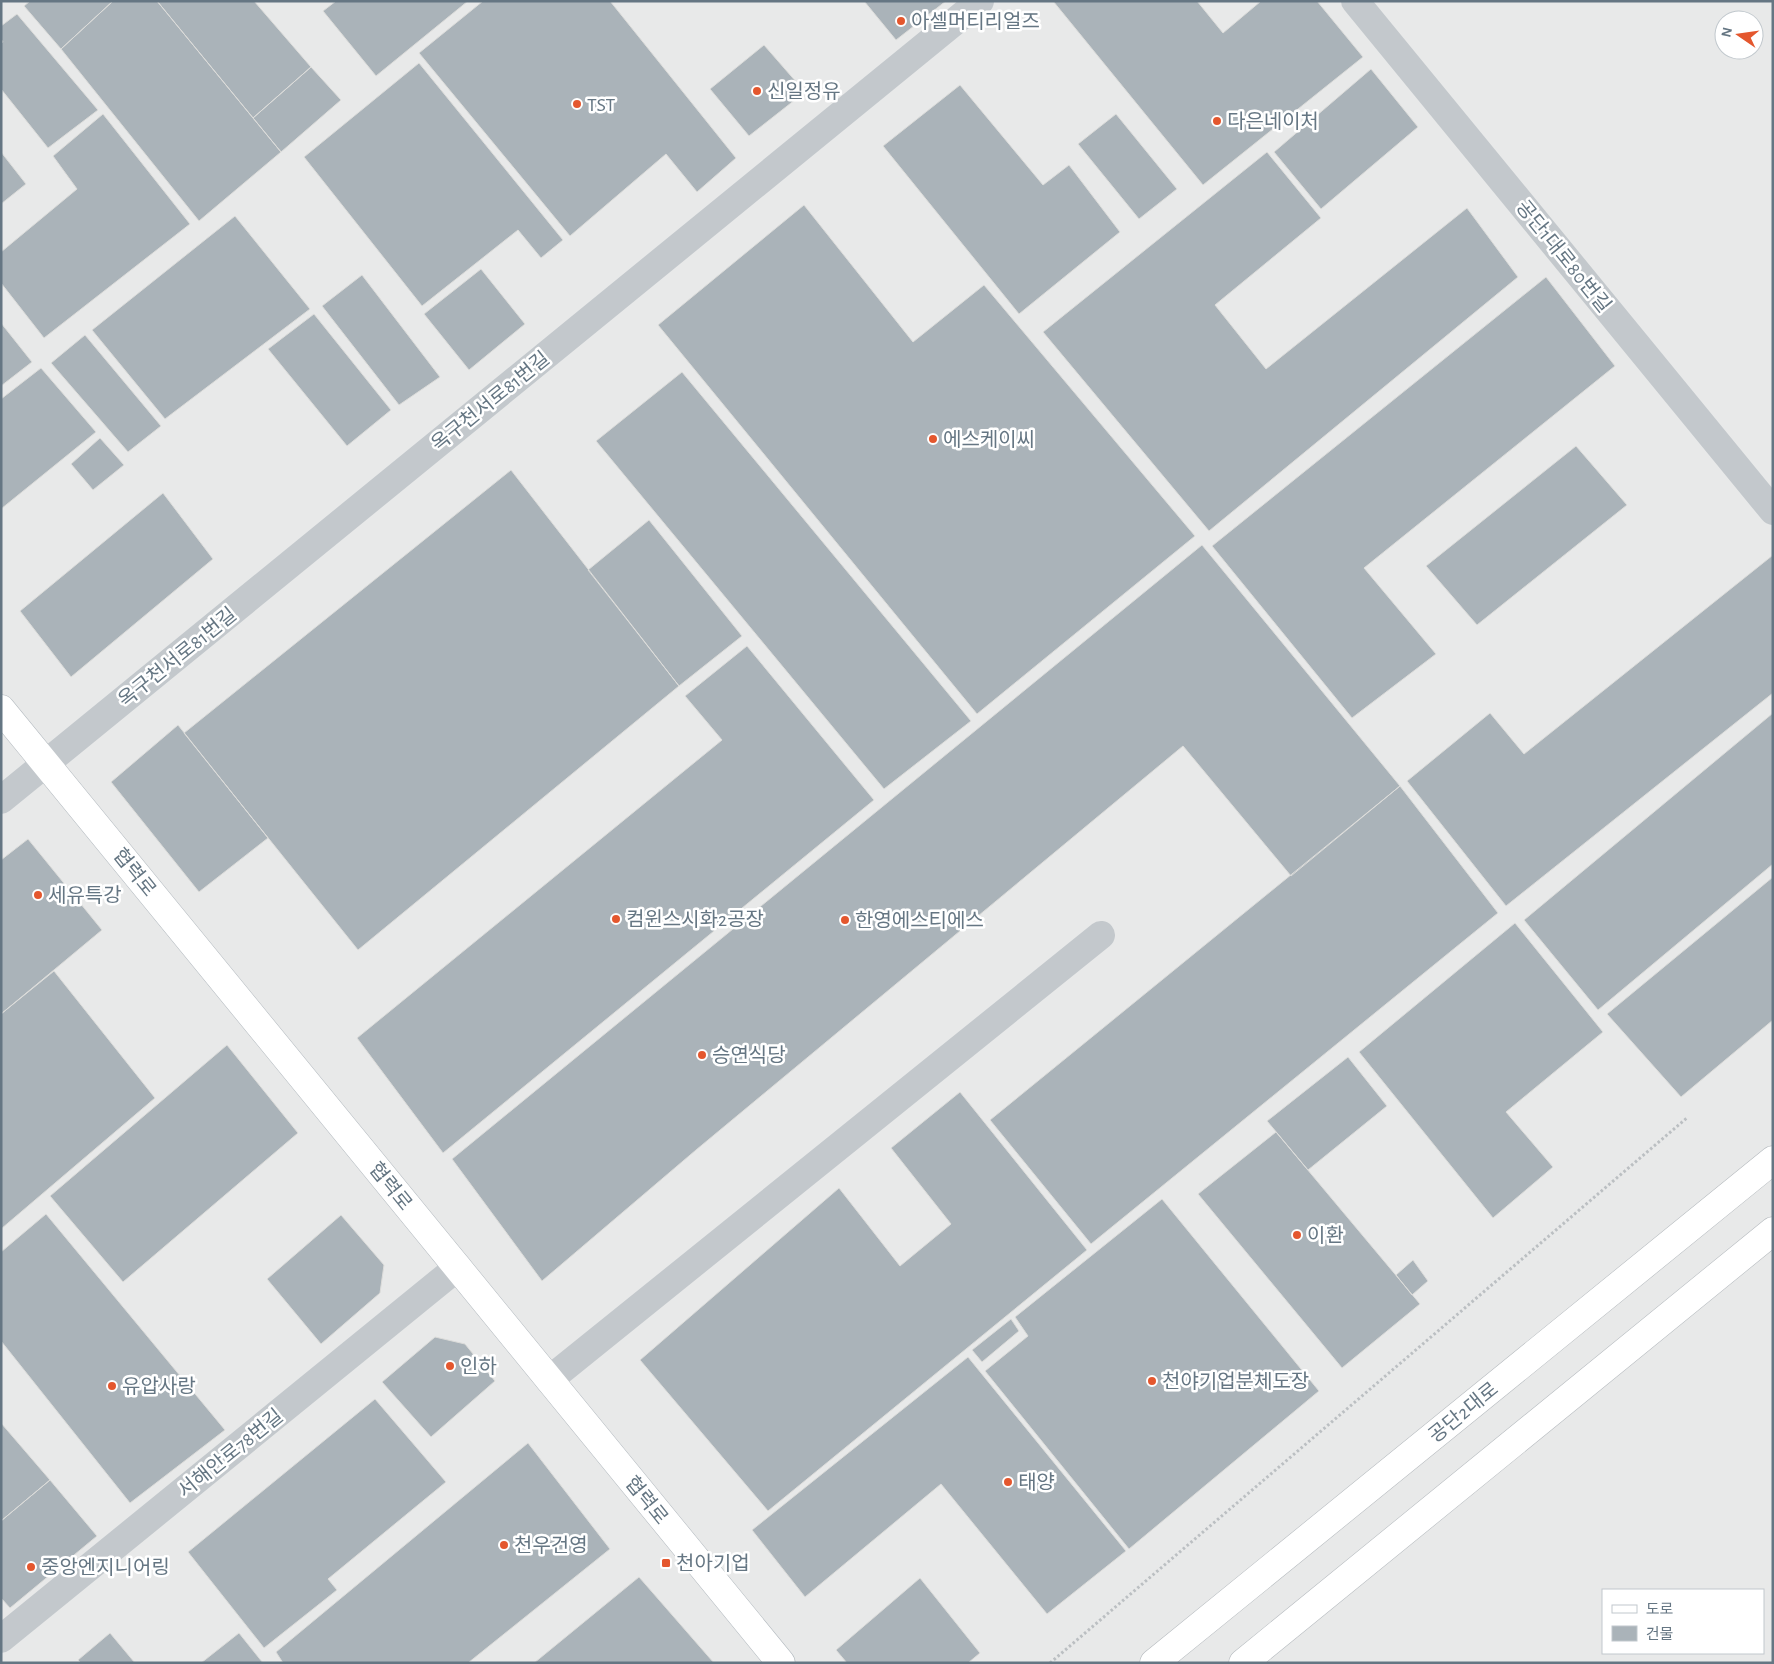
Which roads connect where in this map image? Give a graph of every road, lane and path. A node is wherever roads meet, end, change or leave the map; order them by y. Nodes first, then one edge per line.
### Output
1 (980, 1) edge
2 (1355, 1) edge
3 (1773, 511) edge
4 (1, 709) edge
5 (46, 764) junction
6 (1, 800) edge
7 (1101, 935) dead end
8 (1688, 1117) dead end
9 (1773, 1160) edge
10 (1773, 1231) edge
11 (458, 1267) junction
12 (549, 1380) junction
13 (1, 1639) edge
14 (781, 1663) edge
15 (1050, 1663) edge
16 (1154, 1663) edge
17 (1243, 1663) edge

1 - 5 street, 옥구천서로81번길
2 - 3 street, 공단1대로80번길
4 - 5 main road, 협력로
5 - 6 street, 옥구천서로81번길
5 - 11 main road, 협력로
7 - 12 street
8 - 15 path
9 - 16 main road, 공단2대로
10 - 17 main road
11 - 12 main road, 협력로
11 - 13 street, 서해안로78번길
12 - 14 main road, 협력로

